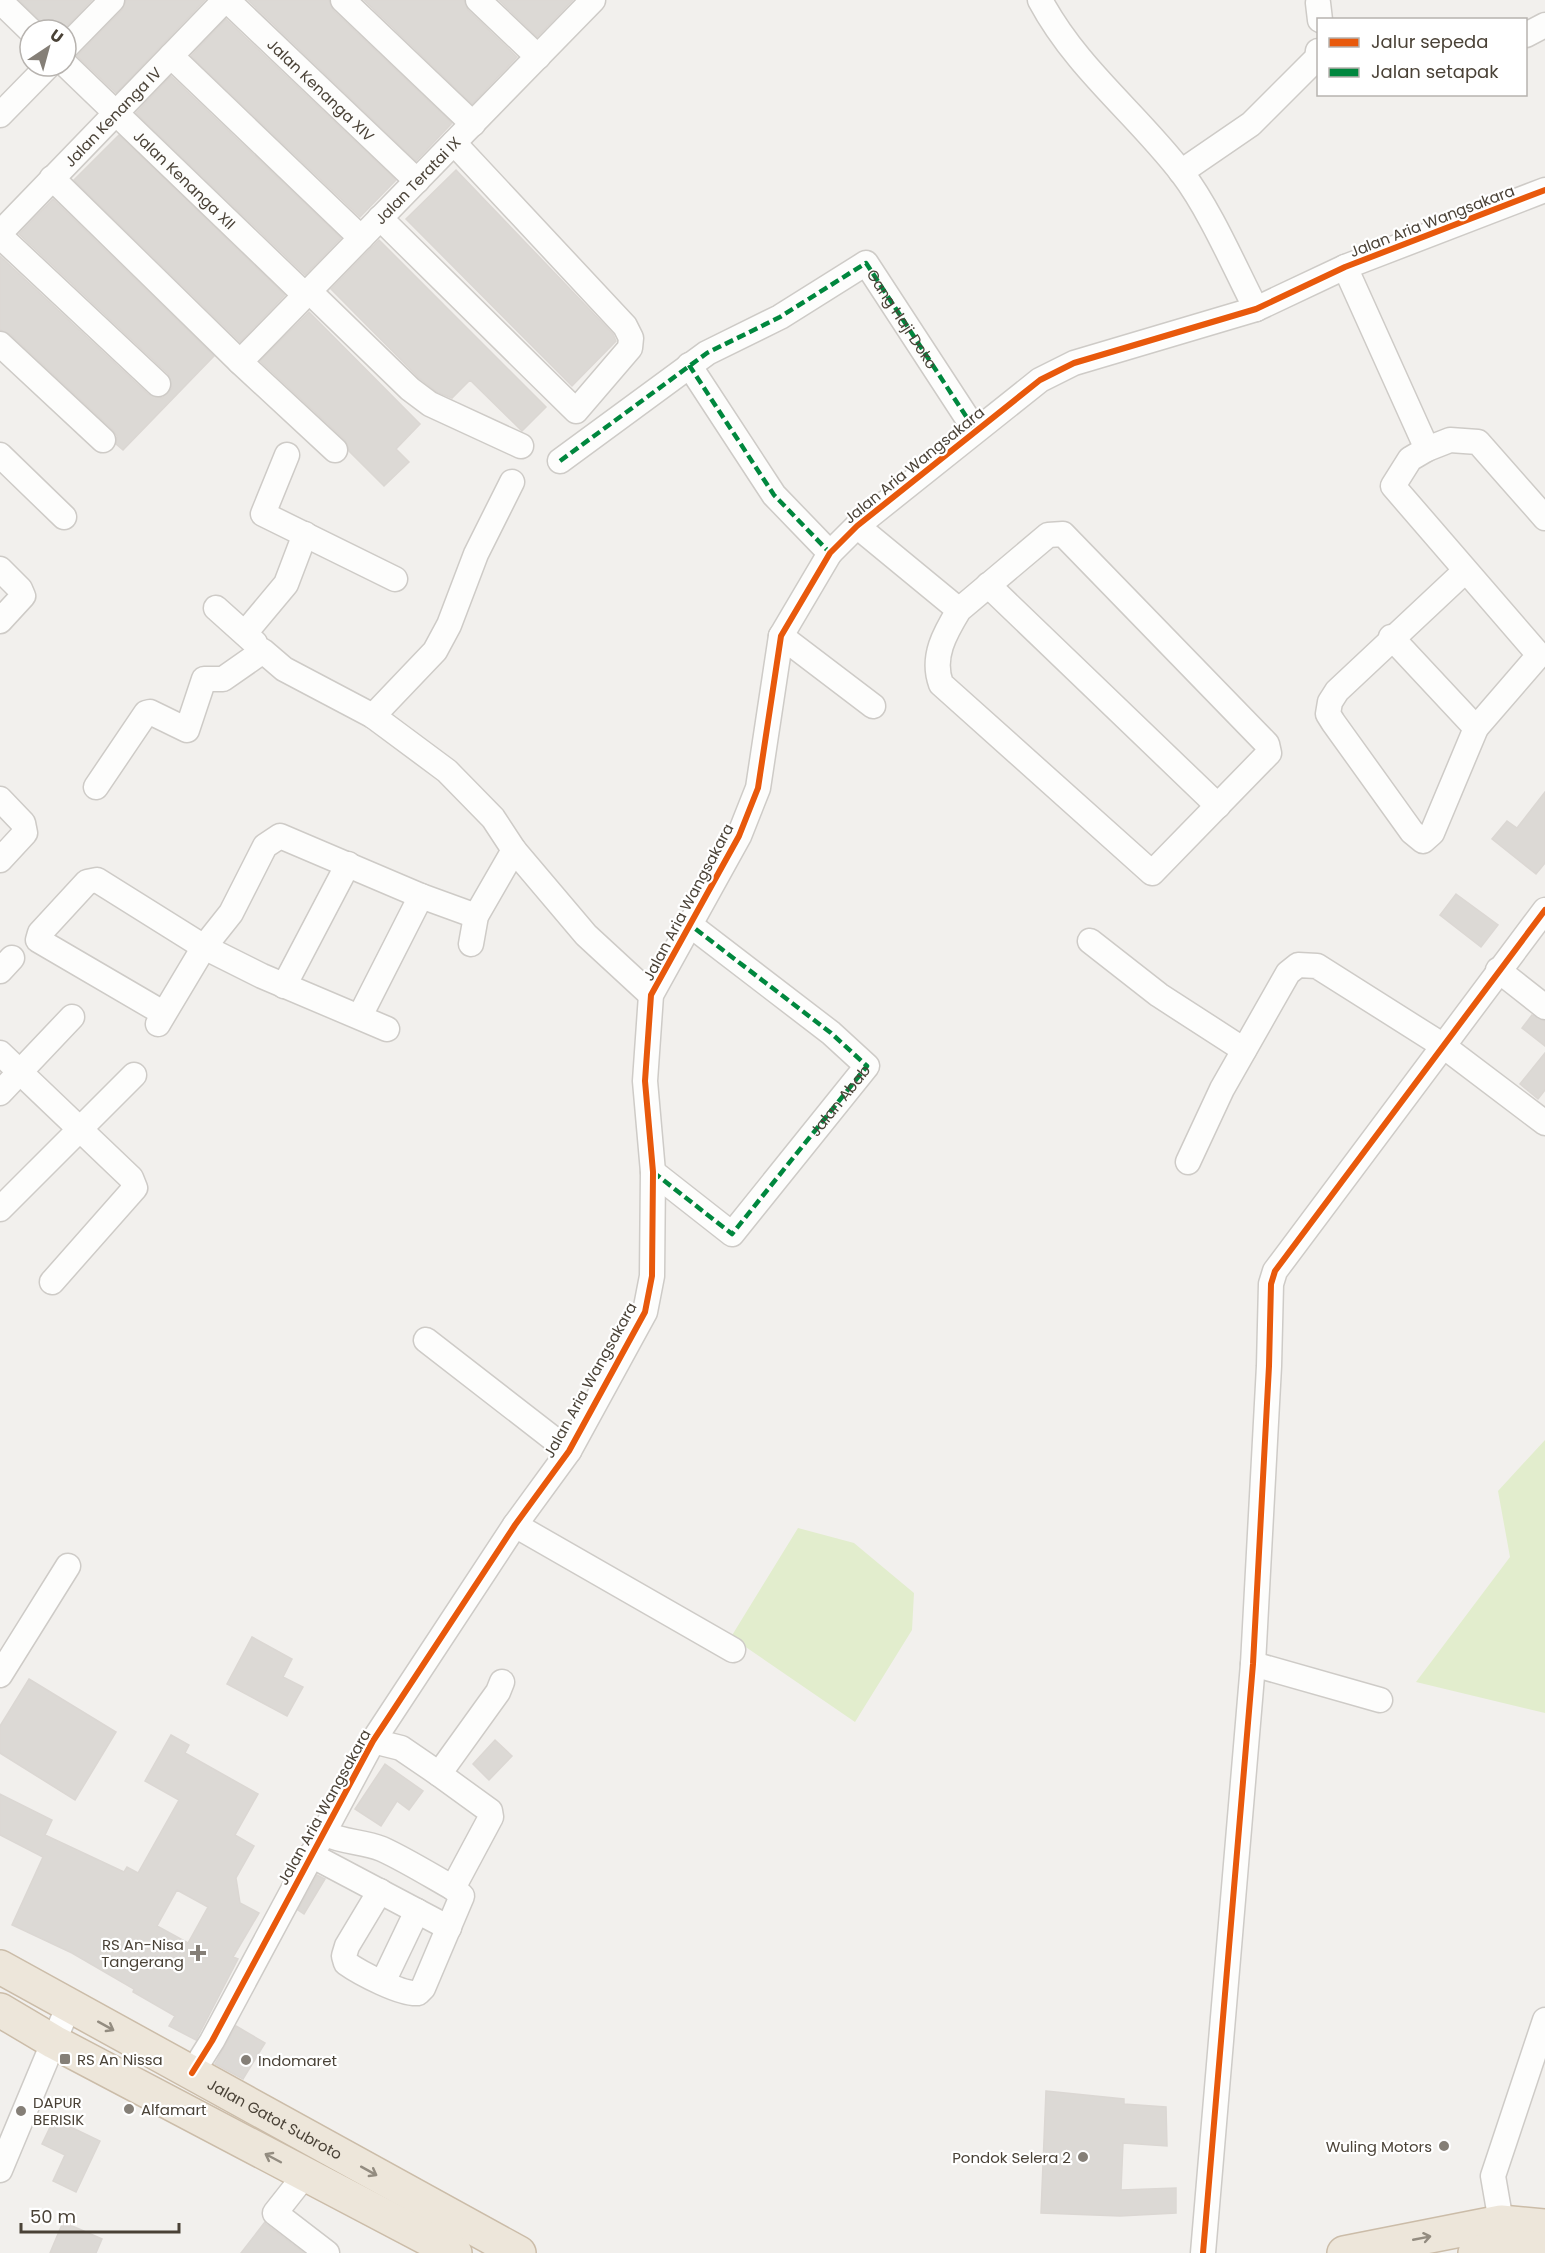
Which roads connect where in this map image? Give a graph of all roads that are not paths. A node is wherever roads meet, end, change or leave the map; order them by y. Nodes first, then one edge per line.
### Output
1 (111, 0) edge
2 (226, 0) edge
3 (343, 0) edge
4 (478, 0) edge
5 (593, 0) edge
6 (1040, 0) edge
7 (0, 1) edge
8 (18, 18) edge
9 (1545, 25) edge
10 (78, 34) edge
11 (1527, 34) edge
12 (171, 56) junction
13 (538, 57) junction
14 (1317, 58) edge
15 (78, 76) edge
16 (36, 78) edge
17 (116, 113) junction
18 (0, 115) edge
19 (473, 124) junction
20 (454, 143) junction
21 (1181, 172) junction
22 (52, 178) junction
23 (417, 181) junction
24 (1545, 190) edge
25 (380, 218) junction
26 (0, 235) edge
27 (361, 238) junction
28 (1346, 267) junction
29 (307, 293) junction
30 (1256, 309) junction
31 (0, 344) edge
32 (240, 362) junction
33 (689, 365) junction
34 (158, 384) dead end
35 (975, 430) junction
36 (103, 440) dead end
37 (521, 446) dead end
38 (1427, 449) junction
39 (334, 450) dead end
40 (0, 455) edge
41 (287, 455) dead end
42 (560, 462) dead end
43 (512, 482) dead end
44 (64, 517) dead end
45 (1545, 518) edge
46 (857, 526) junction
47 (305, 534) junction
48 (830, 554) junction
49 (0, 569) edge
50 (1465, 571) junction
51 (395, 579) dead end
52 (988, 585) junction
53 (216, 608) dead end
54 (959, 610) junction
55 (0, 621) edge
56 (245, 633) junction
57 (781, 636) junction
58 (1391, 637) junction
59 (264, 651) junction
60 (1542, 652) edge
61 (873, 706) dead end
62 (374, 716) junction
63 (1476, 728) junction
64 (96, 787) dead end
65 (0, 799) edge
66 (1218, 806) junction
67 (514, 850) junction
68 (0, 860) edge
69 (348, 864) junction
70 (421, 896) junction
71 (1545, 910) edge
72 (476, 915) junction
73 (689, 924) junction
74 (1090, 941) dead end
75 (471, 944) dead end
76 (204, 946) junction
77 (1498, 970) junction
78 (284, 986) junction
79 (651, 995) junction
80 (1545, 1006) edge
81 (360, 1016) junction
82 (72, 1017) dead end
83 (387, 1029) dead end
84 (1442, 1046) junction
85 (1244, 1050) junction
86 (0, 1053) edge
87 (20, 1072) junction
88 (134, 1075) dead end
89 (0, 1093) edge
90 (1545, 1123) edge
91 (78, 1129) junction
92 (1188, 1162) dead end
93 (653, 1172) junction
94 (0, 1209) edge
95 (52, 1282) dead end
96 (426, 1340) dead end
97 (569, 1451) junction
98 (515, 1525) junction
99 (68, 1566) dead end
100 (733, 1650) dead end
101 (1253, 1664) junction
102 (0, 1675) edge
103 (502, 1682) dead end
104 (1380, 1700) dead end
105 (373, 1741) junction
106 (439, 1774) junction
107 (323, 1833) junction
108 (311, 1855) junction
109 (453, 1888) junction
110 (380, 1891) junction
111 (417, 1911) junction
112 (448, 1928) junction
113 (0, 1967) edge
114 (382, 1982) junction
115 (69, 2005) junction
116 (0, 2010) edge
117 (1545, 2020) edge
118 (54, 2042) junction
119 (192, 2073) junction
120 (0, 2170) edge
121 (305, 2175) junction
122 (1501, 2222) junction
123 (1545, 2226) edge
124 (1545, 2249) edge
125 (327, 2253) edge
126 (455, 2253) edge
127 (519, 2253) edge
128 (1203, 2253) edge
129 (1344, 2253) edge
130 (1475, 2253) edge

1 - 10 street
2 - 12 street, Jalan Kenanga IV
2 - 23 street, Jalan Kenanga XIV
3 - 19 street
4 - 13 street
5 - 13 street, Jalan Teratai IX
6 - 21 street
7 - 8 street
9 - 11 street
12 - 17 street, Jalan Kenanga IV
12 - 27 street
13 - 19 street, Jalan Teratai IX
14 - 21 street
15 - 17 street, Jalan Kenanga XII
16 - 18 street
17 - 22 street, Jalan Kenanga IV
17 - 29 street, Jalan Kenanga XII
19 - 20 street, Jalan Teratai IX
20 - 23 street, Jalan Teratai IX
20 - 25 street
21 - 30 street
22 - 26 street, Jalan Kenanga IV
22 - 32 street
23 - 25 street, Jalan Teratai IX
24 - 28 street, Jalan Aria Wangsakara
25 - 27 street, Jalan Teratai IX
26 - 34 street
27 - 29 street, Jalan Teratai IX
28 - 30 street, Jalan Aria Wangsakara
28 - 38 street
29 - 32 street, Jalan Teratai IX
29 - 37 street, Jalan Kenanga XII
30 - 35 street, Jalan Aria Wangsakara
31 - 36 street
32 - 39 street
33 - 35 street, Gang Haji Doko
33 - 42 street
33 - 48 street
35 - 46 street, Jalan Aria Wangsakara
38 - 45 street
38 - 50 street
40 - 44 street
41 - 47 street
43 - 62 street
46 - 48 street, Jalan Aria Wangsakara
46 - 54 street
47 - 51 street
47 - 56 street
48 - 57 street, Jalan Aria Wangsakara
49 - 55 street
50 - 58 street
50 - 60 street
52 - 54 street
52 - 66 street
52 - 66 street
53 - 56 street
54 - 66 street
56 - 59 street
57 - 61 street
57 - 73 street, Jalan Aria Wangsakara
58 - 63 street
58 - 63 street
59 - 62 street
59 - 64 street
60 - 63 street
62 - 67 street
65 - 68 street
67 - 72 street
67 - 79 street
69 - 70 street
69 - 76 street
69 - 78 street
70 - 72 street
70 - 81 street
71 - 77 street
72 - 75 street
73 - 79 street, Jalan Aria Wangsakara
73 - 93 street, Jalan Abab
74 - 85 street
76 - 76 street
76 - 78 street
77 - 80 street
77 - 84 street
78 - 81 street
79 - 93 street, Jalan Aria Wangsakara
81 - 83 street
82 - 87 street
84 - 85 street
84 - 90 street
84 - 101 street
85 - 92 street
86 - 87 street
87 - 89 street
87 - 91 street
88 - 91 street
91 - 94 street
91 - 95 street
93 - 97 street, Jalan Aria Wangsakara
96 - 97 street
97 - 98 street, Jalan Aria Wangsakara
98 - 100 street
98 - 105 street, Jalan Aria Wangsakara
99 - 102 street
101 - 104 street
101 - 128 street
103 - 106 street
105 - 106 street
105 - 107 street, Jalan Aria Wangsakara
106 - 109 street
107 - 108 street, Jalan Aria Wangsakara
107 - 109 street
108 - 110 street
108 - 119 street, Jalan Aria Wangsakara
109 - 112 street
110 - 111 street
110 - 114 street
111 - 112 street
111 - 114 street
112 - 114 street
113 - 115 highway, Jalan Gatot Subroto
115 - 118 street
115 -> 119 highway, Jalan Gatot Subroto
116 - 118 highway
117 - 122 street
118 - 120 street
121 -> 118 highway
119 -> 127 highway, Jalan Gatot Subroto
121 - 125 street
121 - 126 highway
122 - 123 highway
129 -> 122 highway
124 - 130 highway

